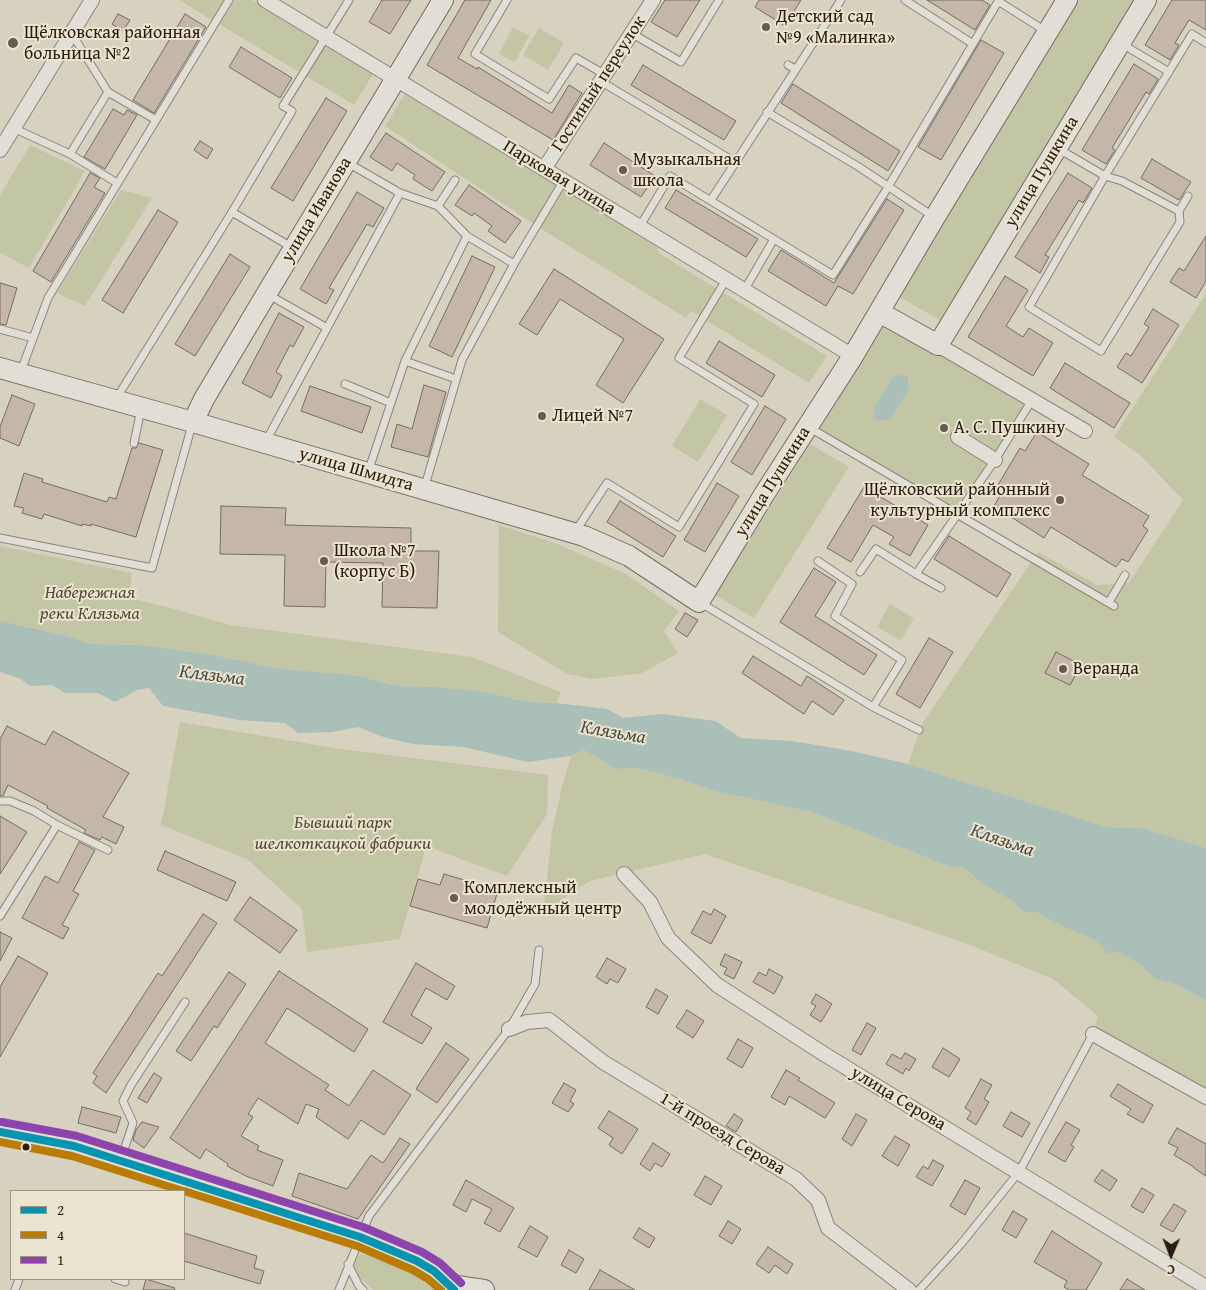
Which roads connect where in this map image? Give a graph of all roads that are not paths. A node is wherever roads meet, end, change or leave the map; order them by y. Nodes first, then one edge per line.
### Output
1 (92, 0) edge
2 (229, 0) edge
3 (265, 0) edge
4 (349, 0) edge
5 (443, 0) edge
6 (507, 0) edge
7 (653, 0) edge
8 (719, 0) edge
9 (841, 0) edge
10 (905, 0) edge
11 (1067, 0) edge
12 (1146, 0) edge
13 (999, 1) edge
14 (1047, 32) junction
15 (631, 33) junction
16 (72, 34) junction
17 (326, 37) junction
18 (1120, 42) junction
19 (1206, 42) edge
20 (973, 44) junction
21 (788, 65) dead end
22 (795, 69) junction
23 (1169, 72) junction
24 (602, 78) junction
25 (395, 80) junction
26 (108, 92) junction
27 (767, 112) junction
28 (156, 120) junction
29 (13, 128) junction
30 (1057, 148) junction
31 (0, 150) edge
32 (70, 154) junction
33 (346, 162) junction
34 (735, 162) junction
35 (544, 169) junction
36 (1105, 176) junction
37 (455, 180) dead end
38 (564, 180) junction
39 (117, 184) junction
40 (888, 187) junction
41 (400, 193) junction
42 (1188, 196) dead end
43 (711, 200) junction
44 (438, 206) junction
45 (1179, 211) junction
46 (232, 212) junction
47 (934, 217) junction
48 (640, 226) junction
49 (467, 236) junction
50 (774, 239) junction
51 (294, 248) junction
52 (514, 264) junction
53 (727, 278) junction
54 (745, 289) junction
55 (267, 293) junction
56 (883, 304) junction
57 (328, 328) junction
58 (0, 329) edge
59 (33, 338) junction
60 (938, 345) junction
61 (853, 356) junction
62 (405, 361) junction
63 (5, 371) edge
64 (456, 379) junction
65 (345, 384) dead end
66 (116, 400) junction
67 (1032, 400) junction
68 (391, 403) junction
69 (142, 408) junction
70 (192, 422) junction
71 (808, 426) junction
72 (1085, 431) dead end
73 (958, 437) dead end
74 (134, 443) dead end
75 (265, 444) junction
76 (996, 460) junction
77 (367, 473) junction
78 (424, 489) junction
79 (957, 513) junction
80 (575, 533) junction
81 (0, 538) edge
82 (818, 561) dead end
83 (860, 572) dead end
84 (916, 574) junction
85 (1125, 575) dead end
86 (941, 588) dead end
87 (699, 602) junction
88 (873, 707) junction
89 (919, 730) dead end
90 (0, 801) edge
91 (57, 826) junction
92 (108, 850) dead end
93 (624, 874) dead end
94 (0, 916) edge
95 (539, 950) dead end
96 (185, 1002) dead end
97 (509, 1029) junction
98 (1093, 1034) joint
99 (1206, 1097) edge
100 (0, 1132) edge
101 (120, 1161) junction
102 (1019, 1172) junction
103 (360, 1237) junction
104 (348, 1264) junction
105 (118, 1280) edge
106 (125, 1282) dead end
107 (1206, 1287) edge
108 (452, 1288) edge
109 (339, 1290) edge
110 (362, 1290) edge
111 (484, 1290) edge
112 (909, 1290) edge
113 (919, 1290) edge

1 - 16 street
2 - 28 lane
3 - 17 street, Парковая улица
4 - 17 lane
5 - 25 street, улица Иванова
6 - 24 lane
7 - 15 street, Гостиный переулок
8 - 15 lane
9 - 22 lane
10 - 20 lane
11 - 14 street, улица Пушкина
12 - 18 street, улица Пушкина
13 - 14 lane
13 - 20 lane
14 - 47 street, улица Пушкина
15 - 24 street, Гостиный переулок
16 - 26 lane
16 - 29 street
17 - 25 street, Парковая улица
17 - 46 lane
18 - 23 lane
18 - 30 street, улица Пушкина
19 - 23 lane
20 - 40 lane
21 - 22 lane
22 - 27 lane
23 - 36 lane
24 - 34 lane
24 - 35 street, Гостиный переулок
25 - 33 street, улица Иванова
25 - 35 street, Парковая улица
26 - 28 lane
26 - 32 lane
27 - 34 lane
27 - 40 lane
28 - 39 lane
29 - 31 street
29 - 32 lane
30 - 36 lane
30 - 60 street, улица Пушкина
32 - 39 lane
33 - 41 lane
33 - 51 street, улица Иванова
34 - 43 lane
35 - 38 street, Парковая улица
36 - 45 lane
36 - 45 lane
37 - 44 lane
38 - 48 street, Парковая улица
38 - 52 lane
39 - 59 lane
40 - 47 lane
40 - 50 lane
41 - 44 lane
41 - 57 lane
42 - 45 lane
43 - 48 lane
43 - 50 lane
44 - 49 lane
46 - 51 lane
46 - 66 lane
47 - 56 street, улица Пушкина
48 - 53 street, Парковая улица
49 - 52 lane
49 - 62 lane
50 - 54 lane
51 - 55 street, улица Иванова
52 - 64 lane
53 - 54 street, Парковая улица
53 - 80 lane
54 - 61 street, Парковая улица
55 - 57 lane
55 - 70 street, улица Иванова
56 - 60 street
56 - 61 street, улица Пушкина
57 - 75 lane
58 - 59 lane
59 - 63 lane
60 - 67 street
61 - 71 street, улица Пушкина
62 - 64 lane
62 - 68 lane
63 - 66 street, улица Шмидта
64 - 78 lane
65 - 68 lane
66 - 69 street, улица Шмидта
67 - 72 street
67 - 76 lane
68 - 77 lane
69 - 70 street, улица Шмидта
69 - 74 lane
70 - 75 street, улица Шмидта
70 - 81 lane
71 - 79 lane
71 - 87 street, улица Пушкина
73 - 76 street
75 - 77 street, улица Шмидта
76 - 79 lane
77 - 78 street, улица Шмидта
78 - 80 street, улица Шмидта
79 - 84 lane
79 - 85 lane
80 - 87 street, улица Шмидта
82 - 88 lane
83 - 84 lane
84 - 86 lane
87 - 88 lane
88 - 89 lane
90 - 91 lane
91 - 92 lane
91 - 94 lane
93 - 102 street, улица Серова
95 - 97 lane
96 - 101 lane
97 - 103 lane
97 - 112 street, 1-й проезд Серова
98 - 99 street
98 - 102 lane
100 - 101 street
101 - 103 street
102 - 107 street, улица Серова
102 - 113 lane
103 - 104 lane
103 - 108 street
104 - 109 lane
104 - 110 lane
105 - 106 lane
108 - 111 street

